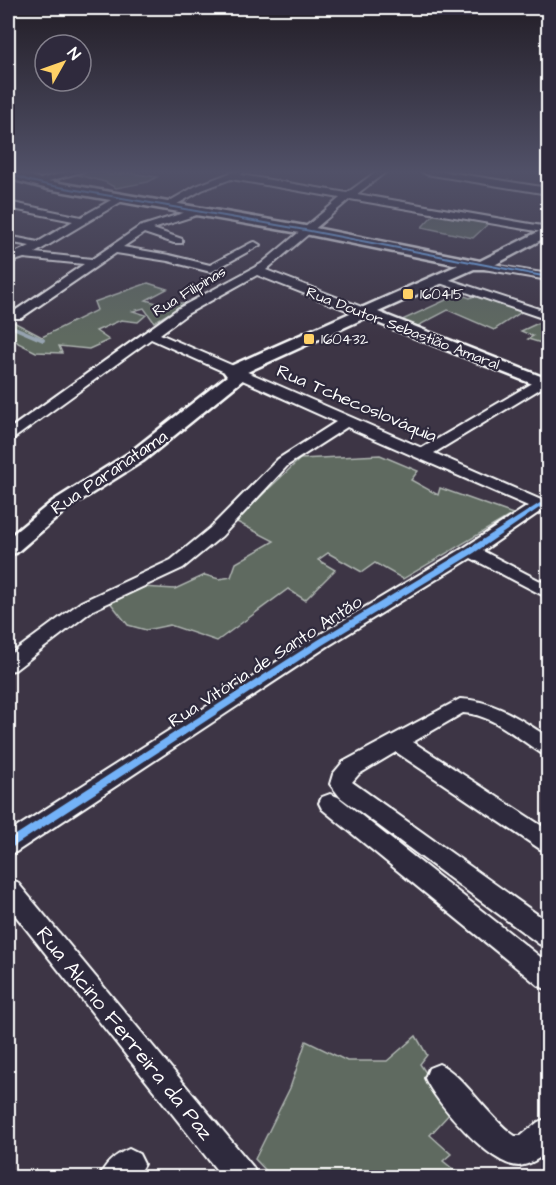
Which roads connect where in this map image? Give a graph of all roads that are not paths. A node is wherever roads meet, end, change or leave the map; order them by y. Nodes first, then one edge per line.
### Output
1 (70, 226) edge
2 (151, 226) edge
3 (284, 226) edge
4 (309, 226) edge
5 (528, 226) edge
6 (143, 229) junction
7 (304, 230) junction
8 (549, 230) edge
9 (8, 239) edge
10 (178, 242) dead end
11 (39, 245) junction
12 (255, 245) dead end
13 (113, 249) junction
14 (244, 253) junction
15 (23, 255) junction
16 (275, 259) junction
17 (8, 260) edge
18 (93, 262) junction
19 (478, 265) junction
20 (258, 271) junction
21 (549, 277) edge
22 (438, 279) junction
23 (363, 312) junction
24 (17, 315) dead end
25 (549, 316) edge
26 (150, 334) junction
27 (235, 374) junction
28 (546, 382) edge
29 (348, 420) junction
30 (8, 436) edge
31 (424, 453) junction
32 (544, 506) edge
33 (8, 548) edge
34 (471, 551) junction
35 (549, 592) edge
36 (8, 665) edge
37 (397, 742) junction
38 (549, 747) edge
39 (330, 803) dead end
40 (549, 842) edge
41 (8, 845) edge
42 (8, 889) edge
43 (549, 936) edge
44 (549, 978) edge
45 (438, 1078) dead end
46 (549, 1132) edge
47 (242, 1178) edge

1 - 11 street
2 - 6 street
3 - 7 street
4 - 7 street, Rua Filipinas
5 - 8 street
6 - 10 street
6 - 13 street
7 - 16 street, Rua Filipinas
7 - 19 street
8 - 19 street, Rua Paranatama
9 - 11 street
11 - 15 street
12 - 14 street
13 - 14 street
13 - 18 street
14 - 16 street
15 - 17 street
15 - 18 street
16 - 20 street, Rua Filipinas
18 - 24 street
19 - 21 street
19 - 22 street, Rua Paranatama
20 - 23 street, Rua Doutor Sebastião Amaral
20 - 26 street, Rua Filipinas
22 - 23 street, Rua Paranatama
22 - 25 street
23 - 27 street, Rua Paranatama
23 - 28 street, Rua Doutor Sebastião Amaral
26 - 27 street, Rua Tchecoslováquia
26 - 30 street, Rua Filipinas
27 - 29 street, Rua Tchecoslováquia
27 - 33 street, Rua Paranatama
28 - 31 street
29 - 31 street, Rua Tchecoslováquia
29 - 36 street
31 - 32 street, Rua Tchecoslováquia
32 - 34 street, Rua Vitória de Santo Antão
34 - 35 street
34 - 41 street, Rua Vitória de Santo Antão
37 - 38 street
37 - 40 street
37 - 43 street
39 - 44 street
42 - 47 street, Rua Alcino Ferreira da Paz
45 - 46 street

